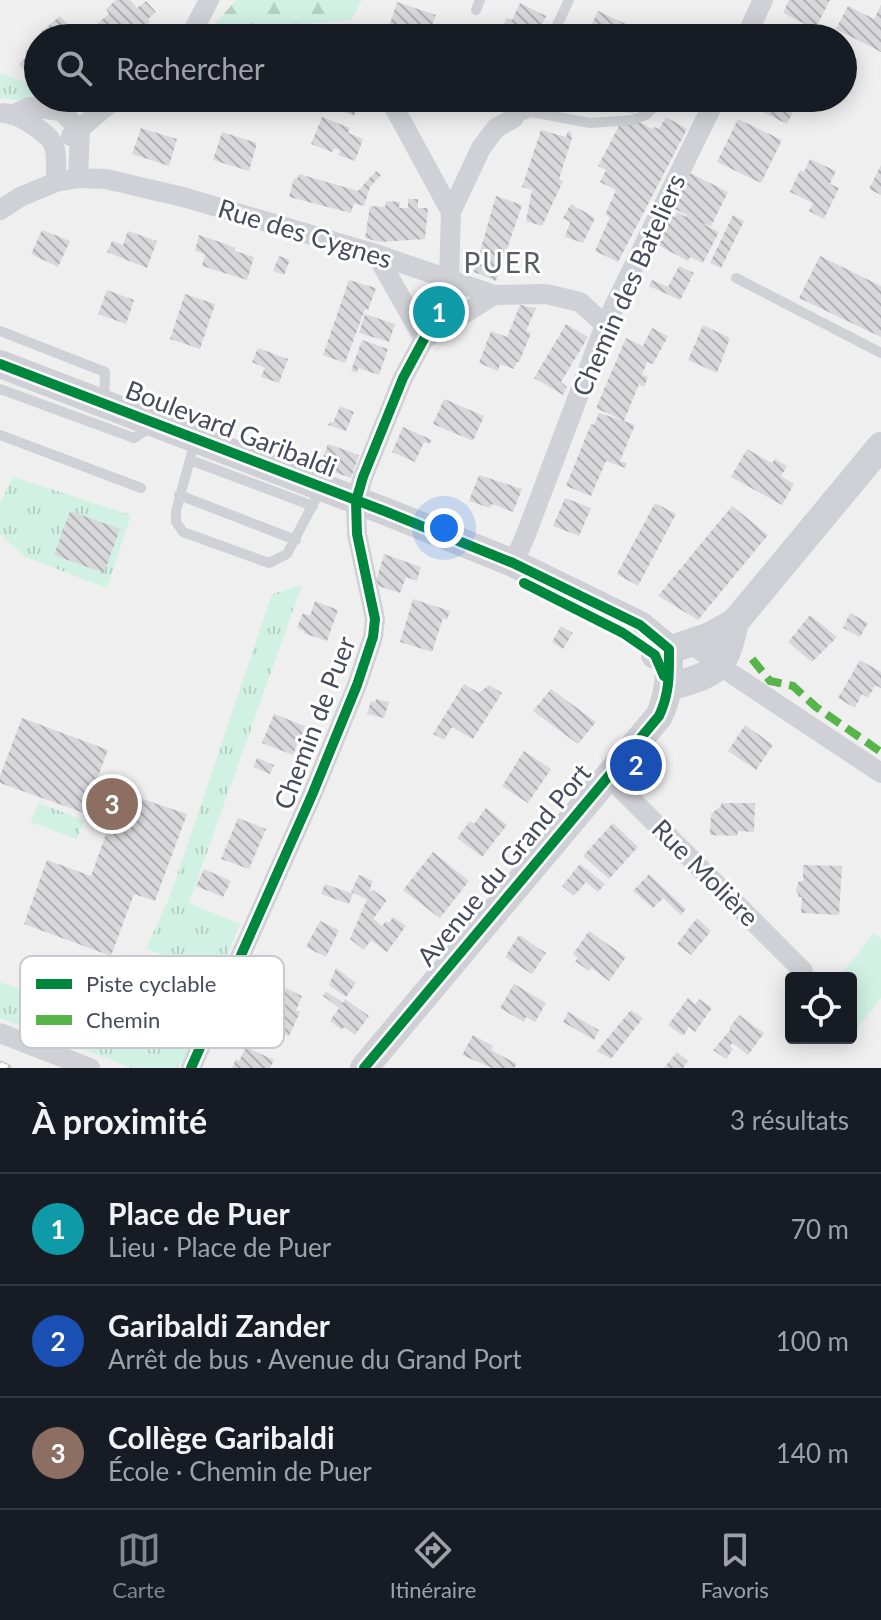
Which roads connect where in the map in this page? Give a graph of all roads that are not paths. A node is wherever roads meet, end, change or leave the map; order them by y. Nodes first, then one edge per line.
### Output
1 (209, 0) edge
2 (569, 0) edge
3 (763, 0) edge
4 (197, 24) edge
5 (558, 24) edge
6 (752, 24) edge
7 (62, 112) edge
8 (100, 112) edge
9 (397, 112) edge
10 (517, 112) edge
11 (532, 112) edge
12 (532, 112) edge
13 (649, 112) edge
14 (709, 112) edge
15 (7, 113) edge
16 (514, 118) junction
17 (80, 130) junction
18 (54, 147) junction
19 (78, 178) junction
20 (56, 182) junction
21 (0, 210) edge
22 (451, 212) junction
23 (376, 254) junction
24 (736, 278) dead end
25 (449, 280) junction
26 (494, 295) junction
27 (617, 300) junction
28 (580, 302) junction
29 (605, 325) junction
30 (0, 331) edge
31 (424, 339) junction
32 (881, 353) edge
33 (1, 373) edge
34 (104, 404) junction
35 (156, 424) junction
36 (0, 435) edge
37 (881, 446) edge
38 (193, 450) junction
39 (141, 488) dead end
40 (179, 495) junction
41 (318, 497) junction
42 (356, 501) junction
43 (296, 540) junction
44 (484, 552) junction
45 (513, 563) junction
46 (735, 622) junction
47 (671, 649) junction
48 (720, 666) junction
49 (669, 687) junction
50 (881, 773) edge
51 (607, 775) junction
52 (241, 956) edge
53 (803, 971) dead end
54 (0, 1033) edge
55 (20, 1041) edge
56 (39, 1048) edge
57 (200, 1048) edge
58 (90, 1068) edge
59 (191, 1068) edge
60 (364, 1068) edge

1 - 4 street
2 - 5 lane
3 - 6 street
7 - 17 street
8 - 17 street
9 - 22 street
10 - 16 lane
11 - 13 lane
12 - 16 lane
14 - 27 street, Chemin des Bateliers
15 - 18 street
16 - 22 street
17 - 18 street
17 - 19 street
18 - 20 street
19 - 20 street, Rue des Cygnes
19 - 23 street, Rue des Cygnes
20 - 21 street, Rue des Cygnes
22 - 25 street
23 - 25 street, Rue des Cygnes
23 - 31 street
24 - 32 lane
25 - 26 street, Rue des Cygnes
26 - 28 street, Rue des Cygnes
26 - 31 street
27 - 28 street, Rue des Cygnes
27 - 29 street, Chemin des Bateliers
28 - 29 street
29 - 45 street, Chemin des Bateliers
30 - 34 lane
31 - 42 street, Chemin de Puer
33 - 34 main road, Boulevard Garibaldi
33 - 35 lane
34 - 35 main road, Boulevard Garibaldi
35 - 38 main road, Boulevard Garibaldi
36 - 39 lane
37 - 46 main road
38 - 40 lane
38 - 41 main road, Boulevard Garibaldi
40 - 43 lane
40 - 43 lane
41 - 42 main road, Boulevard Garibaldi
41 - 43 lane
42 - 44 main road, Boulevard Garibaldi
42 - 52 street, Chemin de Puer
44 - 45 main road, Boulevard Garibaldi
44 - 47 main road
45 - 47 main road, Boulevard Garibaldi
46 - 47 main road
46 - 48 main road
47 - 48 street
47 - 49 main road
48 - 49 main road
48 - 50 street
49 - 51 main road, Avenue du Grand Port
51 - 53 street, Rue Molière
51 - 60 main road, Avenue du Grand Port
54 - 55 street
56 - 58 street
57 - 59 street, Chemin de Puer

